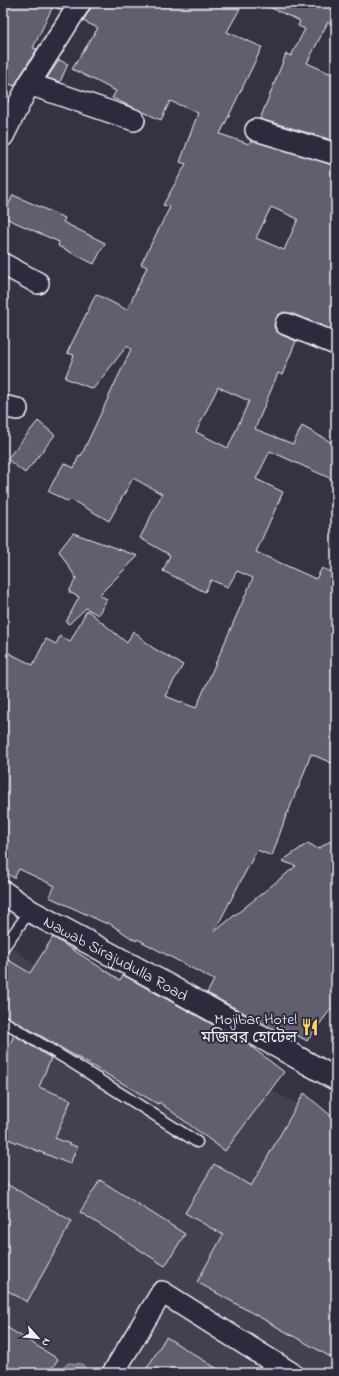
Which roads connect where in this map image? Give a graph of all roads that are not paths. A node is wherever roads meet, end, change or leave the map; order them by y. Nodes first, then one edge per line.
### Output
1 (80, 3) edge
2 (29, 84) junction
3 (134, 120) dead end
4 (256, 130) dead end
5 (3, 136) edge
6 (336, 154) edge
7 (3, 264) edge
8 (38, 283) dead end
9 (286, 324) dead end
10 (336, 344) edge
11 (3, 892) edge
12 (30, 911) junction
13 (3, 948) edge
14 (3, 1021) edge
15 (336, 1079) edge
16 (197, 1142) dead end
17 (113, 1373) edge
18 (291, 1373) edge

1 - 2 street
2 - 3 street
2 - 5 street
4 - 6 street
7 - 8 street
9 - 10 street
11 - 12 street, Nawab Sirajudulla Road
12 - 13 lane
12 - 15 street, Nawab Sirajudulla Road
14 - 16 lane
17 - 18 street

